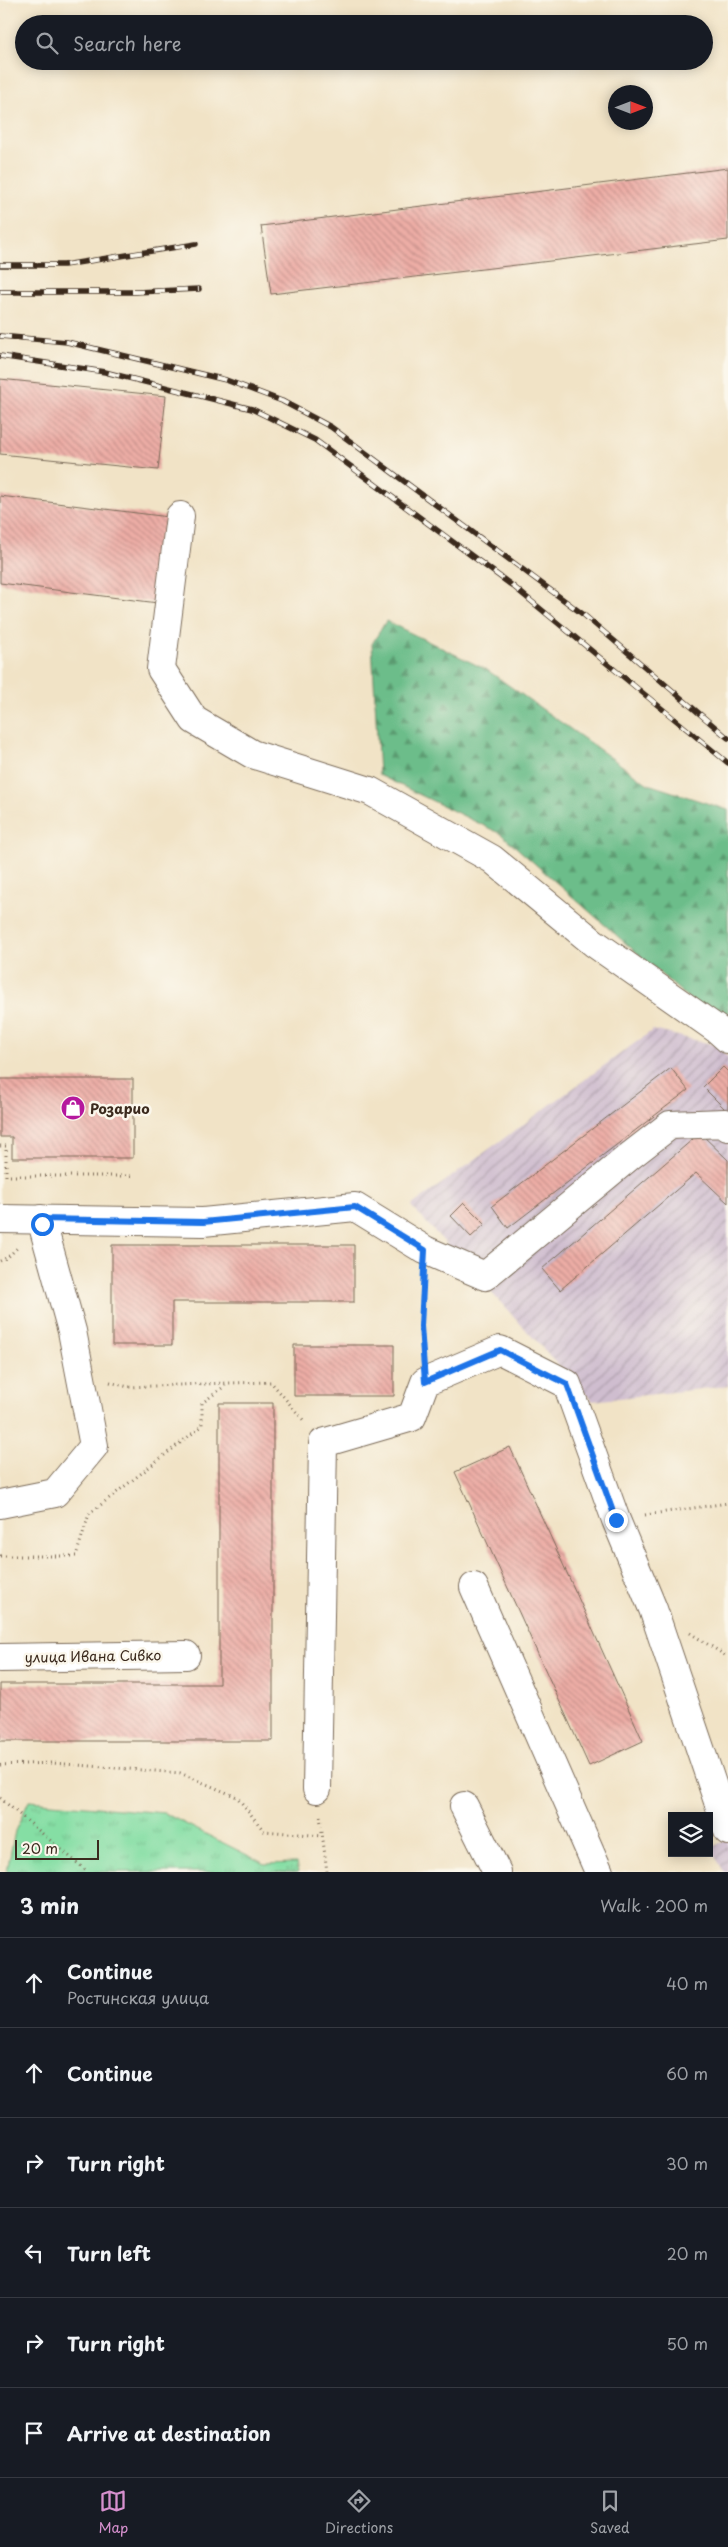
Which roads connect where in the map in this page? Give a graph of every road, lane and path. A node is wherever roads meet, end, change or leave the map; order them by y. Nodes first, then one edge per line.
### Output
1 (180, 516) dead end
2 (728, 1039) edge
3 (728, 1127) edge
4 (0, 1146) edge
5 (132, 1176) dead end
6 (0, 1219) edge
7 (41, 1219) junction
8 (425, 1250) junction
9 (80, 1372) junction
10 (425, 1382) junction
11 (228, 1383) junction
12 (323, 1444) junction
13 (728, 1503) edge
14 (0, 1504) edge
15 (616, 1520) junction
16 (0, 1556) edge
17 (474, 1587) dead end
18 (186, 1655) dead end
19 (0, 1658) edge
20 (0, 1765) edge
21 (318, 1789) joint
22 (0, 1798) edge
23 (464, 1806) dead end
24 (728, 1831) edge
25 (323, 1836) junction
26 (88, 1872) edge
27 (327, 1872) edge
28 (497, 1872) edge
29 (599, 1872) edge

1 - 2 street
3 - 8 street
4 - 5 path
6 - 7 street
7 - 8 street
7 - 9 street
8 - 10 path
9 - 11 path
9 - 14 street
10 - 12 street
10 - 15 street
11 - 12 path
11 - 16 path
12 - 21 street
13 - 15 path
15 - 24 street
17 - 29 street
18 - 19 street, улица Ивана Сивко
20 - 25 path
21 - 25 path
22 - 26 path
23 - 28 street
25 - 27 path

